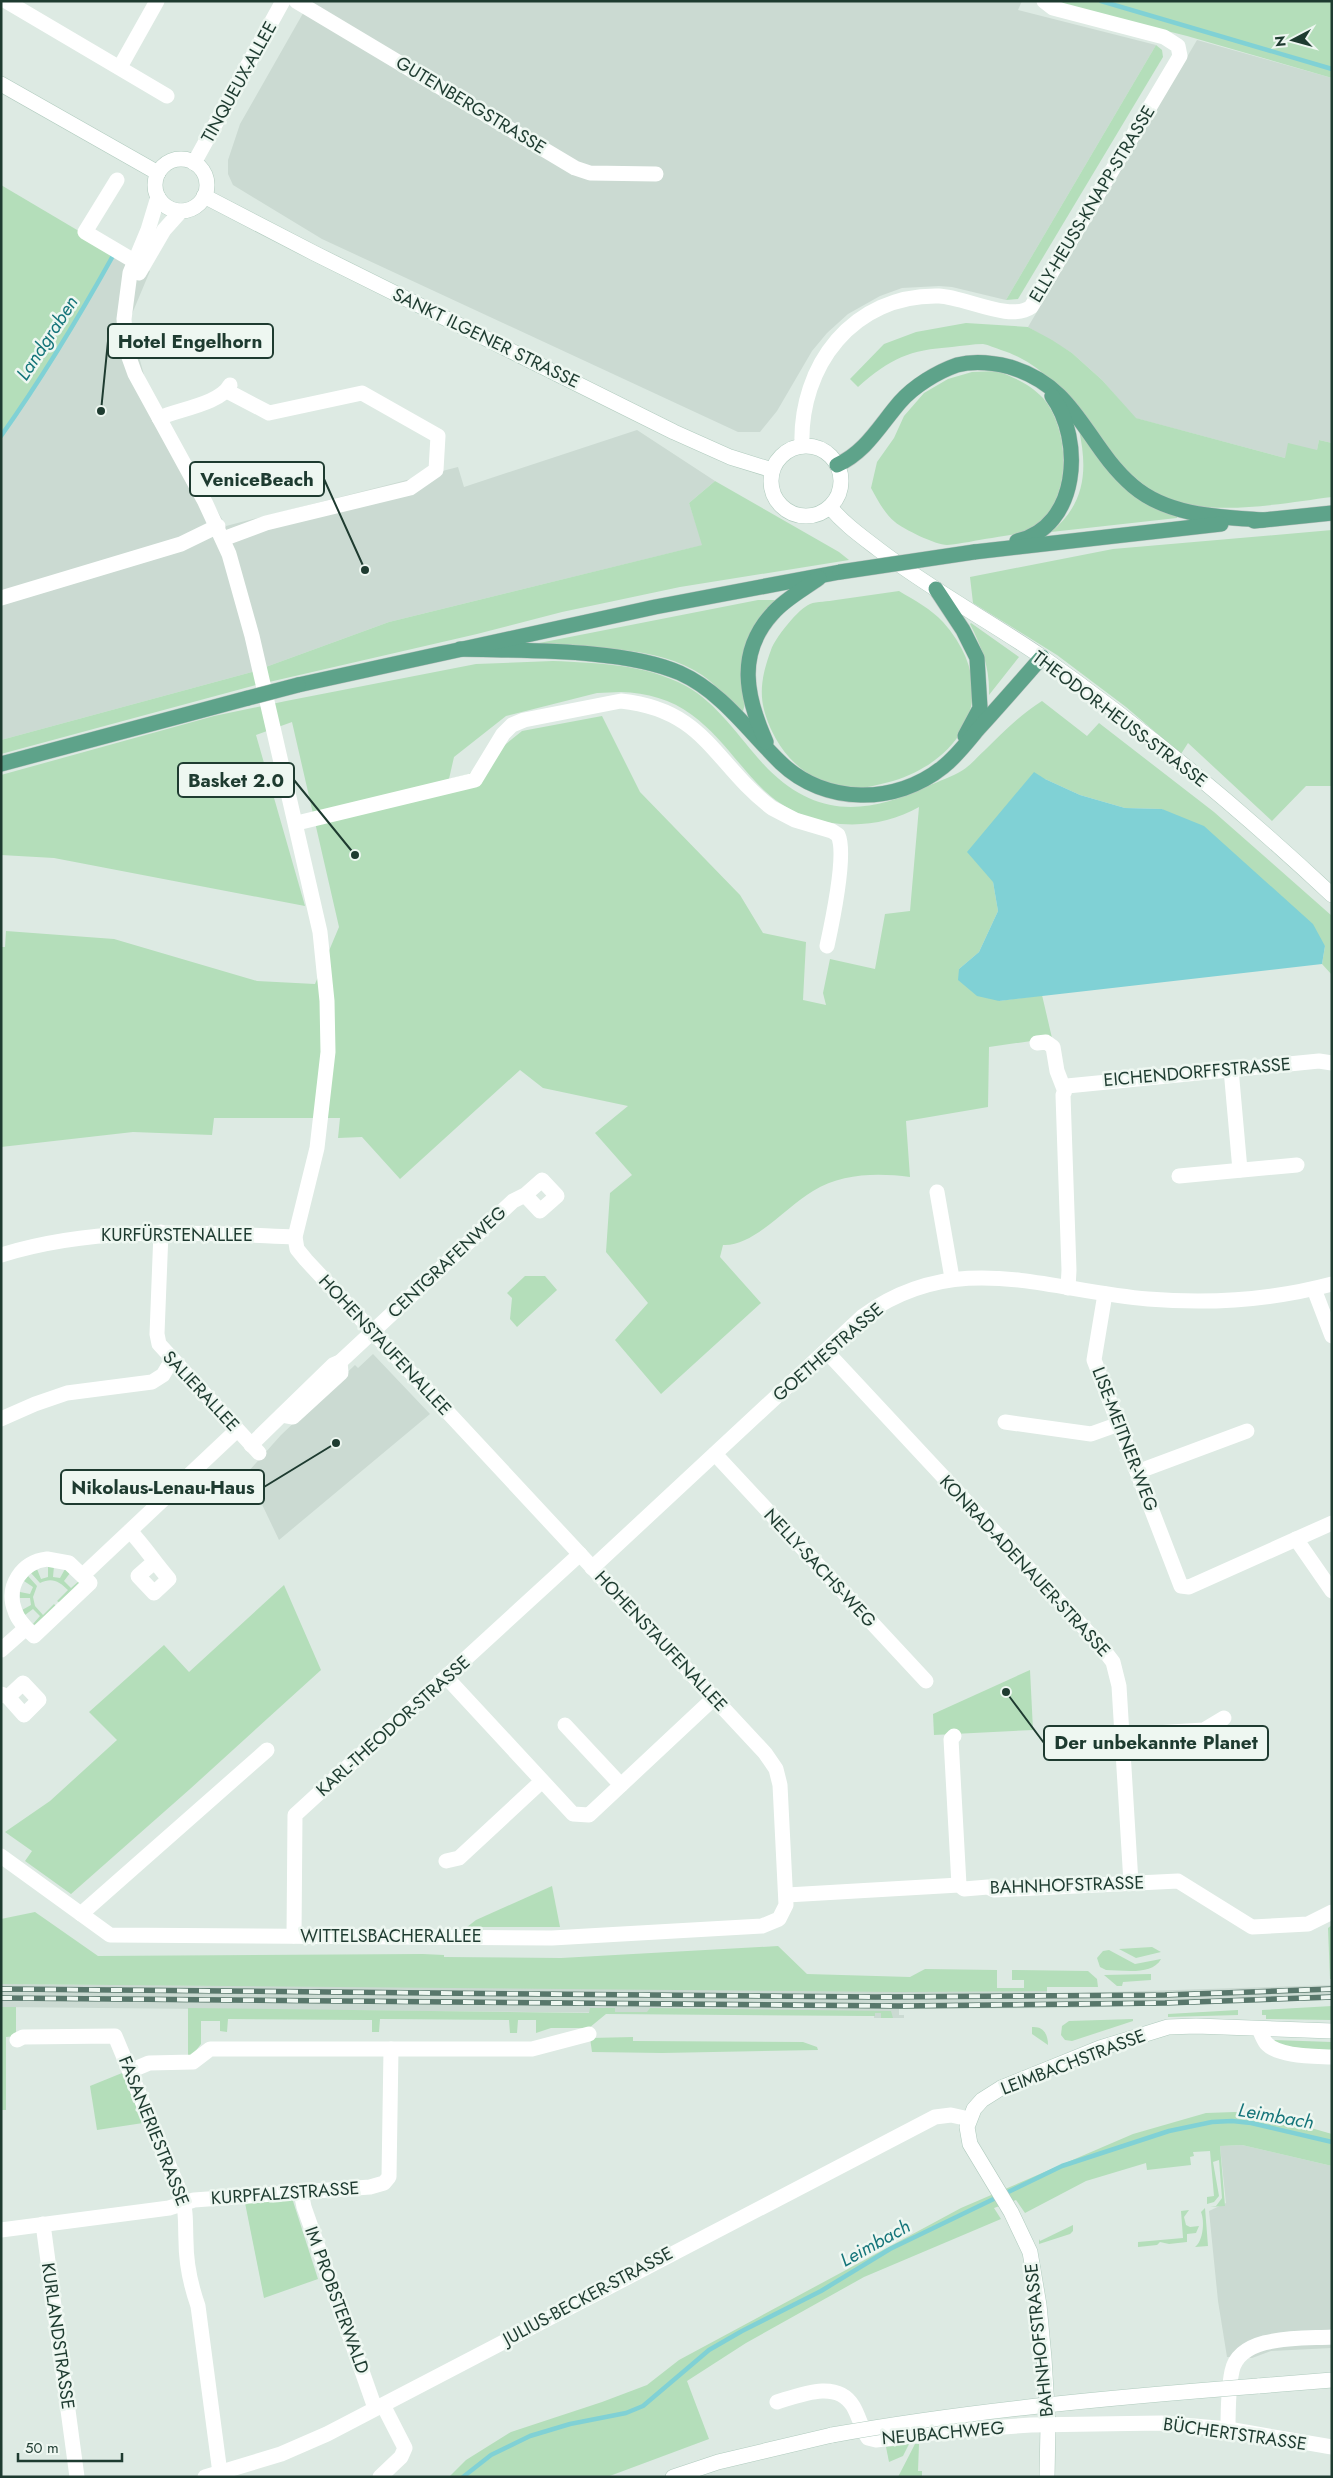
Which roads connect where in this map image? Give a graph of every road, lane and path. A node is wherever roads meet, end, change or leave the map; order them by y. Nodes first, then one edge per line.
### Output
1 (6, 1) edge
2 (157, 1) edge
3 (284, 1) edge
4 (296, 1) edge
5 (1044, 1) edge
6 (120, 67) junction
7 (1, 84) edge
8 (166, 96) dead end
9 (194, 163) junction
10 (158, 173) junction
11 (656, 174) dead end
12 (117, 180) dead end
13 (204, 196) junction
14 (158, 197) junction
15 (181, 211) junction
16 (134, 261) junction
17 (130, 284) junction
18 (1038, 377) junction
19 (159, 418) junction
20 (802, 446) junction
21 (837, 465) junction
22 (772, 470) junction
23 (830, 506) junction
24 (1332, 513) edge
25 (1262, 520) junction
26 (221, 532) junction
27 (974, 552) junction
28 (825, 574) junction
29 (936, 589) junction
30 (1, 598) edge
31 (460, 649) junction
32 (1042, 657) junction
33 (770, 750) junction
34 (952, 759) junction
35 (1, 764) edge
36 (297, 822) junction
37 (1332, 895) edge
38 (827, 946) dead end
39 (1037, 1043) dead end
40 (1332, 1062) edge
41 (1231, 1069) junction
42 (1064, 1089) junction
43 (1297, 1165) dead end
44 (1240, 1170) junction
45 (1179, 1176) dead end
46 (938, 1192) dead end
47 (525, 1195) dead end
48 (160, 1232) junction
49 (295, 1237) junction
50 (1, 1255) edge
51 (952, 1278) junction
52 (1332, 1284) edge
53 (1068, 1288) junction
54 (1314, 1288) junction
55 (1105, 1294) junction
56 (372, 1332) junction
57 (1332, 1336) edge
58 (826, 1351) junction
59 (172, 1360) junction
60 (1, 1418) edge
61 (1005, 1422) dead end
62 (1119, 1424) junction
63 (237, 1430) junction
64 (1248, 1430) dead end
65 (255, 1449) joint
66 (715, 1454) junction
67 (1137, 1472) junction
68 (1332, 1523) edge
69 (130, 1531) junction
70 (1296, 1539) junction
71 (580, 1554) junction
72 (154, 1562) dead end
73 (592, 1568) junction
74 (82, 1575) junction
75 (1332, 1591) edge
76 (26, 1628) junction
77 (1, 1650) edge
78 (446, 1678) junction
79 (926, 1681) dead end
80 (714, 1698) junction
81 (1224, 1718) dead end
82 (565, 1725) dead end
83 (1122, 1735) junction
84 (954, 1736) dead end
85 (267, 1750) dead end
86 (542, 1781) junction
87 (621, 1785) junction
88 (1, 1856) edge
89 (446, 1861) dead end
90 (1131, 1883) junction
91 (959, 1884) junction
92 (787, 1896) junction
93 (1332, 1912) edge
94 (81, 1914) junction
95 (294, 1936) junction
96 (1259, 2028) junction
97 (1332, 2031) edge
98 (589, 2034) dead end
99 (17, 2040) dead end
100 (391, 2049) junction
101 (1332, 2058) edge
102 (130, 2071) junction
103 (969, 2119) junction
104 (301, 2192) junction
105 (184, 2204) junction
106 (43, 2224) junction
107 (1, 2230) edge
108 (1332, 2337) edge
109 (1332, 2380) edge
110 (777, 2402) dead end
111 (379, 2407) junction
112 (1048, 2425) junction
113 (1228, 2429) junction
114 (1332, 2447) edge
115 (220, 2473) junction
116 (77, 2477) edge
117 (205, 2477) edge
118 (380, 2477) edge
119 (673, 2477) edge
120 (1047, 2477) edge

1 - 6 street
2 - 6 street
3 - 9 street, TINQUEUX-ALLEE
4 - 11 street, GUTENBERGSTRASSE
5 - 20 street, ELLY-HEUSS-KNAPP-STRASSE
6 - 8 street
7 - 10 street
9 - 10 street
9 - 13 street
10 - 14 street
12 - 16 street
13 - 15 street
13 - 22 street, SANKT ILGENER STRASSE
14 - 15 street
14 - 16 street
15 - 17 street
16 - 17 street
17 - 19 street
18 - 21 main road
18 - 25 main road
18 - 27 main road
19 - 26 street
19 - 26 street
20 - 21 street
20 - 22 street
21 - 23 street
22 - 23 street
23 - 29 street, THEODOR-HEUSS-STRASSE
24 - 25 main road
25 - 27 main road
26 - 30 street
26 - 36 street
27 - 28 main road, bridge
28 - 31 main road
28 - 33 main road
29 - 32 street, THEODOR-HEUSS-STRASSE
29 - 34 main road
31 - 33 main road
31 - 35 main road, bridge
32 - 34 main road
32 - 37 street, THEODOR-HEUSS-STRASSE
33 - 34 main road
36 - 38 street
36 - 49 street
39 - 42 street
40 - 41 street, EICHENDORFFSTRASSE
41 - 42 street, EICHENDORFFSTRASSE
41 - 44 street
42 - 53 street
43 - 44 street
44 - 45 street
46 - 51 street
47 - 56 street, CENTGRAFENWEG
48 - 49 street, KURFÜRSTENALLEE
48 - 50 street, KURFÜRSTENALLEE
48 - 59 street, SALIERALLEE
49 - 56 street, HOHENSTAUFENALLEE
51 - 53 street, GOETHESTRASSE
51 - 58 street, GOETHESTRASSE
52 - 54 street, GOETHESTRASSE
53 - 55 street, GOETHESTRASSE
54 - 55 street, GOETHESTRASSE
54 - 57 street
55 - 62 street, LISE-MEITNER-WEG
56 - 65 street, CENTGRAFENWEG
56 - 71 street, HOHENSTAUFENALLEE
58 - 66 street, GOETHESTRASSE
58 - 83 street, KONRAD-ADENAUER-STRASSE
59 - 60 street
59 - 63 street, SALIERALLEE
61 - 62 street
62 - 67 street, LISE-MEITNER-WEG
63 - 65 street, SALIERALLEE
63 - 69 street
64 - 67 street
66 - 73 street, GOETHESTRASSE
66 - 79 street, NELLY-SACHS-WEG
67 - 70 street, LISE-MEITNER-WEG
68 - 70 street
69 - 72 street
69 - 74 street
70 - 75 street
71 - 73 street, HOHENSTAUFENALLEE
71 - 78 street, KARL-THEODOR-STRASSE
73 - 80 street, HOHENSTAUFENALLEE
74 - 76 street
74 - 76 street
76 - 77 street
78 - 86 street
78 - 95 street, KARL-THEODOR-STRASSE
80 - 87 street
80 - 92 street, HOHENSTAUFENALLEE
81 - 83 street
82 - 87 street
83 - 90 street, KONRAD-ADENAUER-STRASSE
84 - 91 street
85 - 94 street
86 - 87 street
86 - 89 street
88 - 94 street, WITTELSBACHERALLEE
90 - 91 street, BAHNHOFSTRASSE
90 - 93 street, BAHNHOFSTRASSE
91 - 92 street, BAHNHOFSTRASSE
92 - 95 street, WITTELSBACHERALLEE
94 - 95 street, WITTELSBACHERALLEE
96 - 97 street, LEIMBACHSTRASSE
96 - 101 street
96 - 103 street, LEIMBACHSTRASSE
98 - 100 street
99 - 102 street, FASANERIESTRASSE
100 - 102 street
100 - 104 street, KURPFALZSTRASSE
102 - 105 street, FASANERIESTRASSE
103 - 111 street, JULIUS-BECKER-STRASSE
103 - 112 street, BAHNHOFSTRASSE
104 - 105 street, KURPFALZSTRASSE
104 - 111 street, IM PROBSTERWALD
105 - 106 street, KURPFALZSTRASSE
105 - 115 street, FASANERIESTRASSE
106 - 107 street, KURPFALZSTRASSE
106 - 116 street, KURLANDSTRASSE
108 - 113 street
109 - 119 street, bridge
110 - 112 street, NEUBACHWEG
111 - 115 street, JULIUS-BECKER-STRASSE
111 - 118 street, IM PROBSTERWALD
112 - 113 street, BÜCHERTSTRASSE
112 - 120 street, BAHNHOFSTRASSE
113 - 114 street, BÜCHERTSTRASSE
115 - 117 street, JULIUS-BECKER-STRASSE

